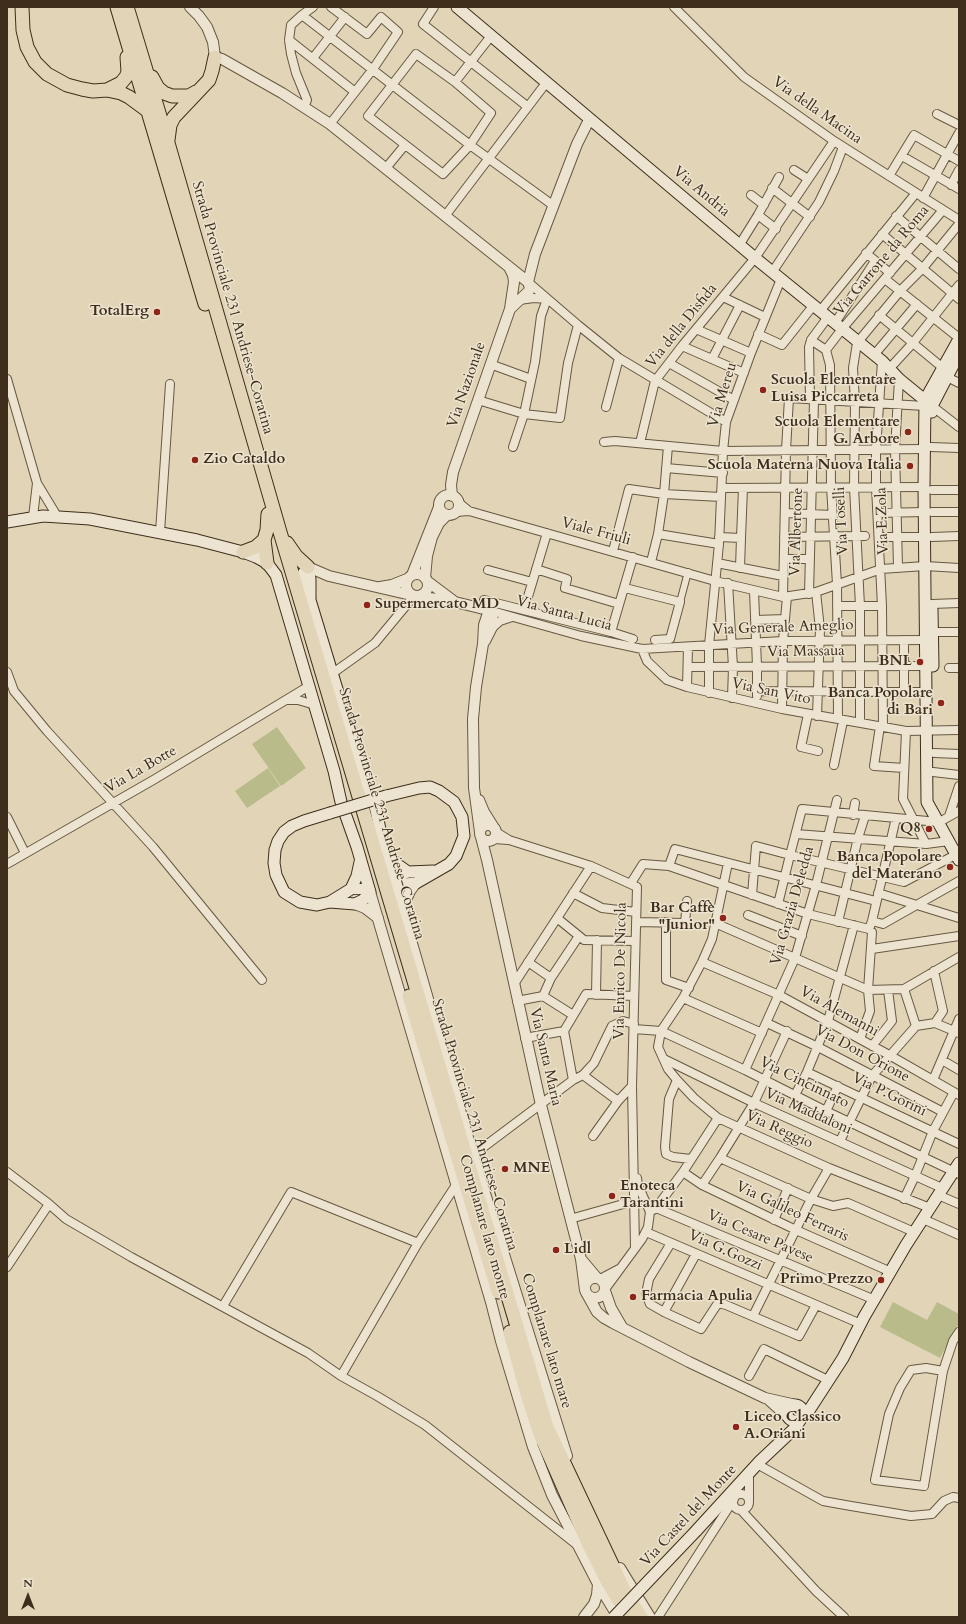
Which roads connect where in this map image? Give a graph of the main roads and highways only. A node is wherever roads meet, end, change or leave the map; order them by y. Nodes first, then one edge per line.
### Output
1 (22, 7) edge
2 (117, 7) edge
3 (127, 7) edge
4 (457, 7) edge
5 (131, 35) junction
6 (215, 57) road end
7 (107, 90) junction
8 (196, 92) junction
9 (148, 111) junction
10 (168, 143) junction
11 (959, 339) edge
12 (959, 355) edge
13 (945, 373) junction
14 (927, 404) junction
15 (268, 514) junction
16 (7, 522) edge
17 (280, 532) junction
18 (264, 540) junction
19 (243, 552) junction
20 (267, 563) junction
21 (929, 566) junction
22 (308, 567) joint
23 (929, 636) junction
24 (930, 730) junction
25 (943, 819) junction
26 (386, 853) junction
27 (958, 853) edge
28 (360, 859) junction
29 (438, 870) junction
30 (330, 902) junction
31 (957, 1170) edge
32 (800, 1412) junction
33 (785, 1436) junction
34 (614, 1617) edge
35 (629, 1617) edge
36 (641, 1617) edge

1 - 7 highway
2 - 5 highway, Strada Provinciale 231 Andriese-Coratina
3 - 5 highway, Strada Provinciale 231 Andriese-Coratina
4 - 14 main road, Via Andria
5 - 7 highway
5 - 8 highway
5 - 9 highway, Strada Provinciale 231 Andriese-Coratina
5 - 10 highway, Strada Provinciale 231 Andriese-Coratina
6 - 8 highway
7 - 9 highway
8 - 10 highway
9 - 15 highway, Strada Provinciale 231 Andriese-Coratina
10 - 17 highway, Strada Provinciale 231 Andriese-Coratina
11 - 13 main road
12 - 13 main road
13 - 14 main road
14 - 21 main road
15 - 18 highway
15 - 35 highway, Strada Provinciale 231 Andriese-Coratina
16 - 19 main road
17 - 22 highway
17 - 36 highway, Strada Provinciale 231 Andriese-Coratina
18 - 19 highway
18 - 20 highway
19 - 20 main road
20 - 28 main road, Complanare lato monte
21 - 23 main road
21 - 23 main road
22 - 26 main road, Complanare lato mare
23 - 24 main road
23 - 24 main road
24 - 25 main road
24 - 25 main road
25 - 27 main road
25 - 27 main road
26 - 29 main road
26 - 29 main road, Complanare lato mare
28 - 30 main road
28 - 30 main road, Complanare lato monte
29 - 30 main road, bridge
31 - 32 main road, Via Castel del Monte
32 - 33 main road, Via Castel del Monte
32 - 33 main road, Via Castel del Monte
33 - 34 main road, Via Castel del Monte, bridge

